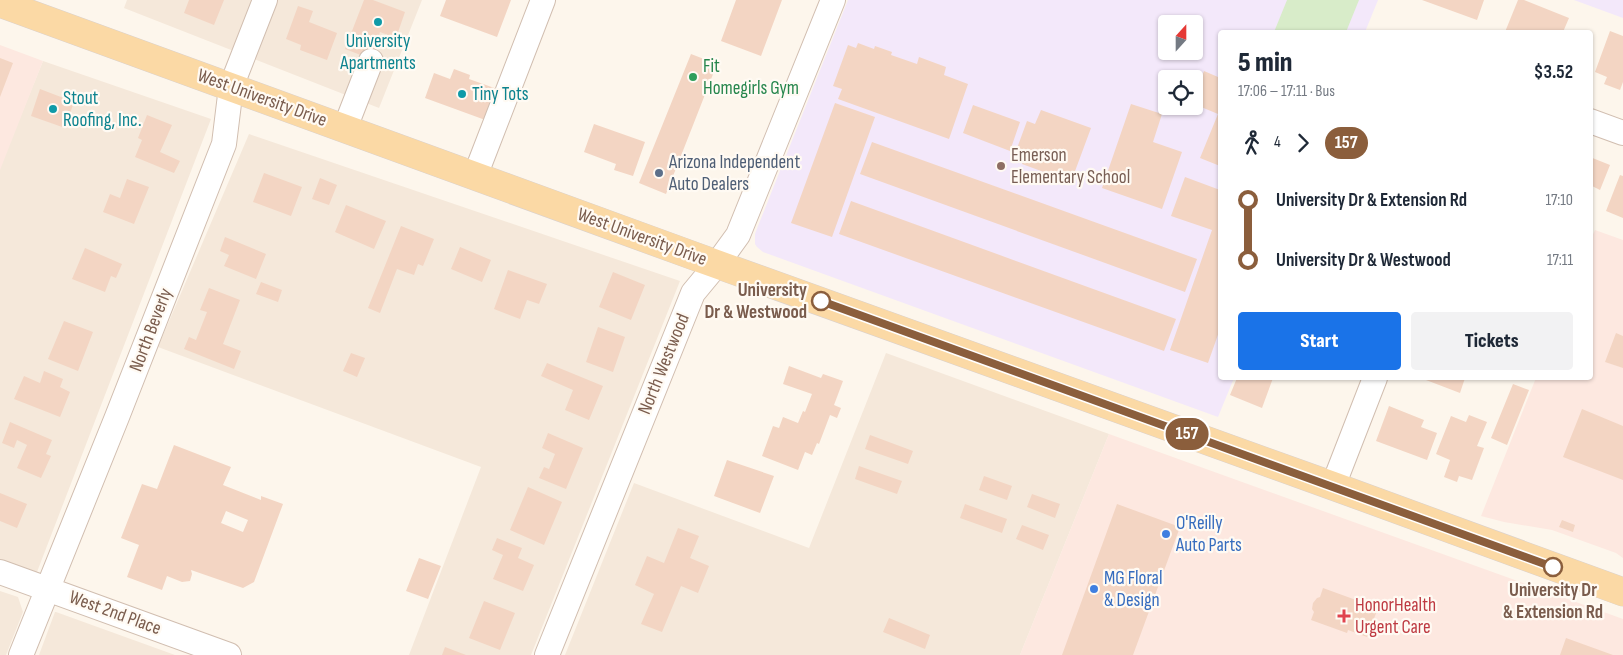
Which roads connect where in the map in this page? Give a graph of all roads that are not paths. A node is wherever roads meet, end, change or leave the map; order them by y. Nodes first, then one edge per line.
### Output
1 (265, 0) edge
2 (543, 0) edge
3 (833, 0) edge
4 (0, 3) edge
5 (372, 61) dead end
6 (231, 87) junction
7 (1593, 122) edge
8 (345, 128) junction
9 (1623, 133) edge
10 (475, 176) junction
11 (717, 264) junction
12 (1374, 380) edge
13 (1333, 486) junction
14 (0, 572) edge
15 (48, 589) junction
16 (1623, 592) edge
17 (21, 655) edge
18 (229, 655) edge
19 (547, 655) edge

1 - 6 street, North Beverly
2 - 10 street
3 - 11 street, North Westwood
4 - 6 main road, West University Drive
5 - 8 street
6 - 8 main road, West University Drive
6 - 15 street, North Beverly
7 - 9 street
8 - 10 main road, West University Drive
10 - 11 main road, West University Drive
11 - 13 main road, West University Drive
11 - 19 street, North Westwood
12 - 13 street
13 - 16 main road, West University Drive
14 - 15 street, West 2nd Place
15 - 17 street, North Beverly
15 - 18 street, West 2nd Place

